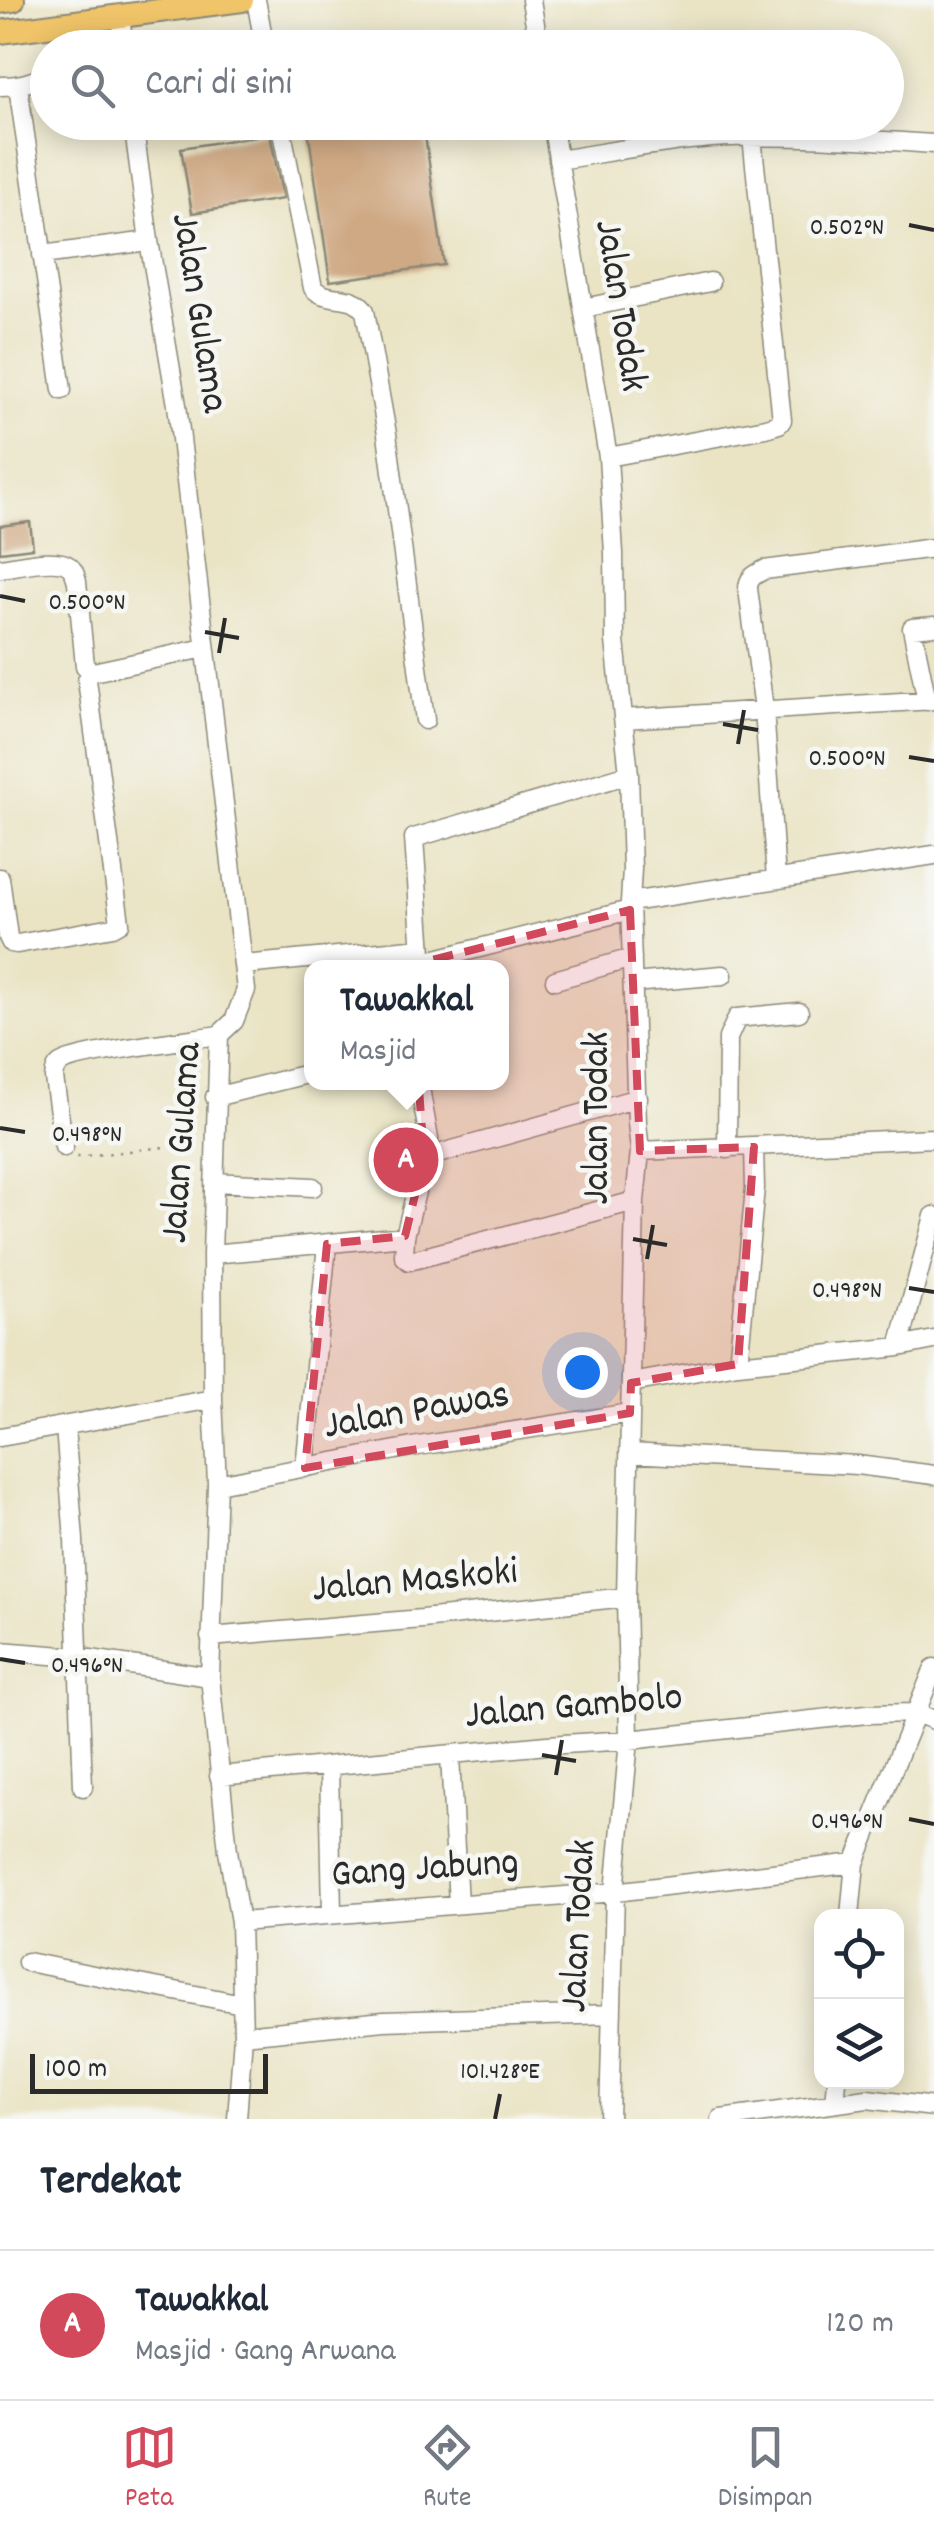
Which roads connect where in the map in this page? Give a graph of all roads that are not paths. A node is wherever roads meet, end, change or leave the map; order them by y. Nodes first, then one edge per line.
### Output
1 (14, 0) edge
2 (242, 0) edge
3 (256, 0) edge
4 (531, 0) edge
5 (0, 2) edge
6 (210, 2) edge
7 (120, 17) junction
8 (76, 22) junction
9 (76, 30) edge
10 (122, 30) edge
11 (262, 30) edge
12 (536, 30) edge
13 (0, 32) edge
14 (9, 86) edge
15 (135, 140) edge
16 (284, 140) edge
17 (555, 140) edge
18 (694, 140) edge
19 (752, 140) edge
20 (872, 140) edge
21 (934, 144) edge
22 (558, 160) junction
23 (149, 241) junction
24 (42, 255) junction
25 (710, 282) dead end
26 (584, 308) junction
27 (62, 390) dead end
28 (608, 457) junction
29 (934, 548) edge
30 (0, 568) edge
31 (934, 626) edge
32 (205, 648) junction
33 (88, 673) junction
34 (930, 701) edge
35 (764, 709) junction
36 (622, 718) junction
37 (426, 720) dead end
38 (628, 774) junction
39 (934, 855) edge
40 (0, 878) edge
41 (776, 879) junction
42 (630, 906) junction
43 (632, 958) junction
44 (423, 959) edge
45 (397, 960) edge
46 (304, 964) edge
47 (244, 966) junction
48 (723, 975) dead end
49 (555, 980) dead end
50 (633, 983) junction
51 (799, 1012) dead end
52 (219, 1035) junction
53 (304, 1075) edge
54 (420, 1090) edge
55 (215, 1096) junction
56 (638, 1098) junction
57 (934, 1138) edge
58 (64, 1147) road end
59 (754, 1147) junction
60 (727, 1149) junction
61 (640, 1151) junction
62 (424, 1158) junction
63 (214, 1182) junction
64 (313, 1187) dead end
65 (635, 1202) junction
66 (934, 1216) edge
67 (404, 1236) junction
68 (327, 1244) junction
69 (212, 1254) junction
70 (934, 1340) edge
71 (899, 1347) junction
72 (738, 1364) junction
73 (631, 1383) junction
74 (213, 1399) junction
75 (630, 1413) junction
76 (65, 1427) junction
77 (0, 1438) edge
78 (629, 1453) junction
79 (305, 1468) junction
80 (934, 1475) edge
81 (218, 1484) junction
82 (626, 1597) junction
83 (210, 1636) junction
84 (0, 1651) edge
85 (77, 1657) junction
86 (934, 1668) edge
87 (210, 1677) junction
88 (916, 1712) junction
89 (934, 1720) edge
90 (629, 1740) junction
91 (450, 1756) junction
92 (329, 1766) junction
93 (219, 1776) junction
94 (83, 1787) dead end
95 (855, 1863) junction
96 (615, 1892) junction
97 (458, 1904) junction
98 (851, 1909) edge
99 (332, 1913) junction
100 (240, 1922) junction
101 (27, 1962) dead end
102 (242, 2004) junction
103 (612, 2014) junction
104 (243, 2035) junction
105 (837, 2089) edge
106 (836, 2102) junction
107 (934, 2107) edge
108 (237, 2119) edge
109 (609, 2119) edge
110 (721, 2119) edge

1 - 5 main road
2 - 6 main road
3 - 11 street
4 - 12 street
6 - 7 main road
7 - 8 main road
7 - 10 street
8 - 9 street
8 - 13 main road
14 - 24 street
15 - 23 street, Jalan Gulama
16 - 37 street
17 - 22 street, Jalan Todak
18 - 22 street
19 - 28 street
20 - 21 street
22 - 26 street, Jalan Todak
23 - 24 street
23 - 32 street, Jalan Gulama
24 - 27 street
25 - 26 street
26 - 28 street, Jalan Todak
28 - 36 street, Jalan Todak
29 - 35 street
30 - 33 street
31 - 34 street
32 - 33 street
32 - 47 street, Jalan Gulama
33 - 40 street
34 - 35 street
35 - 36 street
35 - 41 street
36 - 38 street, Jalan Todak
38 - 42 street, Jalan Todak
38 - 44 street
39 - 41 street
41 - 42 street
42 - 43 street, Jalan Todak
42 - 44 street
43 - 49 street
43 - 50 street, Jalan Todak
44 - 45 street
46 - 47 street
47 - 52 street, Jalan Gulama
48 - 50 street
50 - 56 street, Jalan Todak
51 - 60 street
52 - 55 street, Jalan Gulama
52 - 58 street
53 - 55 street
54 - 62 street
55 - 63 street, Jalan Gulama
56 - 61 street, Jalan Todak
56 - 62 street
57 - 59 street
59 - 60 street
59 - 72 street
60 - 61 street
61 - 65 street, Jalan Todak
62 - 67 street
63 - 64 street
63 - 69 street, Jalan Gulama
65 - 67 street
65 - 73 street, Jalan Todak
66 - 71 street
67 - 68 street
68 - 69 street
68 - 79 street
69 - 74 street, Jalan Gulama
70 - 71 street
71 - 72 street
72 - 73 street
73 - 75 street, Jalan Todak
74 - 76 street
74 - 81 street, Jalan Gulama
75 - 78 street, Jalan Todak
75 - 79 street, Jalan Pawas
76 - 77 street
76 - 85 street
78 - 80 street
78 - 82 street, Jalan Todak
79 - 81 street, Jalan Pawas
81 - 83 street, Jalan Gulama
82 - 83 street, Jalan Maskoki
82 - 90 street, Jalan Todak
83 - 87 street, Jalan Gulama
84 - 85 street
85 - 87 street
85 - 94 street
86 - 88 street
87 - 93 street, Jalan Gulama
88 - 89 street, Jalan Gambolo
88 - 90 street, Jalan Gambolo
88 - 95 street
90 - 91 street, Jalan Gambolo
90 - 96 street, Jalan Todak
91 - 92 street, Jalan Gambolo
91 - 97 street
92 - 93 street, Jalan Gambolo
92 - 99 street
93 - 100 street, Jalan Gulama
95 - 96 street, Gang Jabung
95 - 98 street
96 - 97 street, Gang Jabung
96 - 103 street, Jalan Todak
97 - 99 street, Gang Jabung
99 - 100 street, Gang Jabung
100 - 102 street, Jalan Gulama
101 - 102 street
102 - 104 street, Jalan Gulama
103 - 104 street
103 - 109 street, Jalan Todak
104 - 108 street, Jalan Gulama
105 - 106 street
106 - 107 street
106 - 110 street

